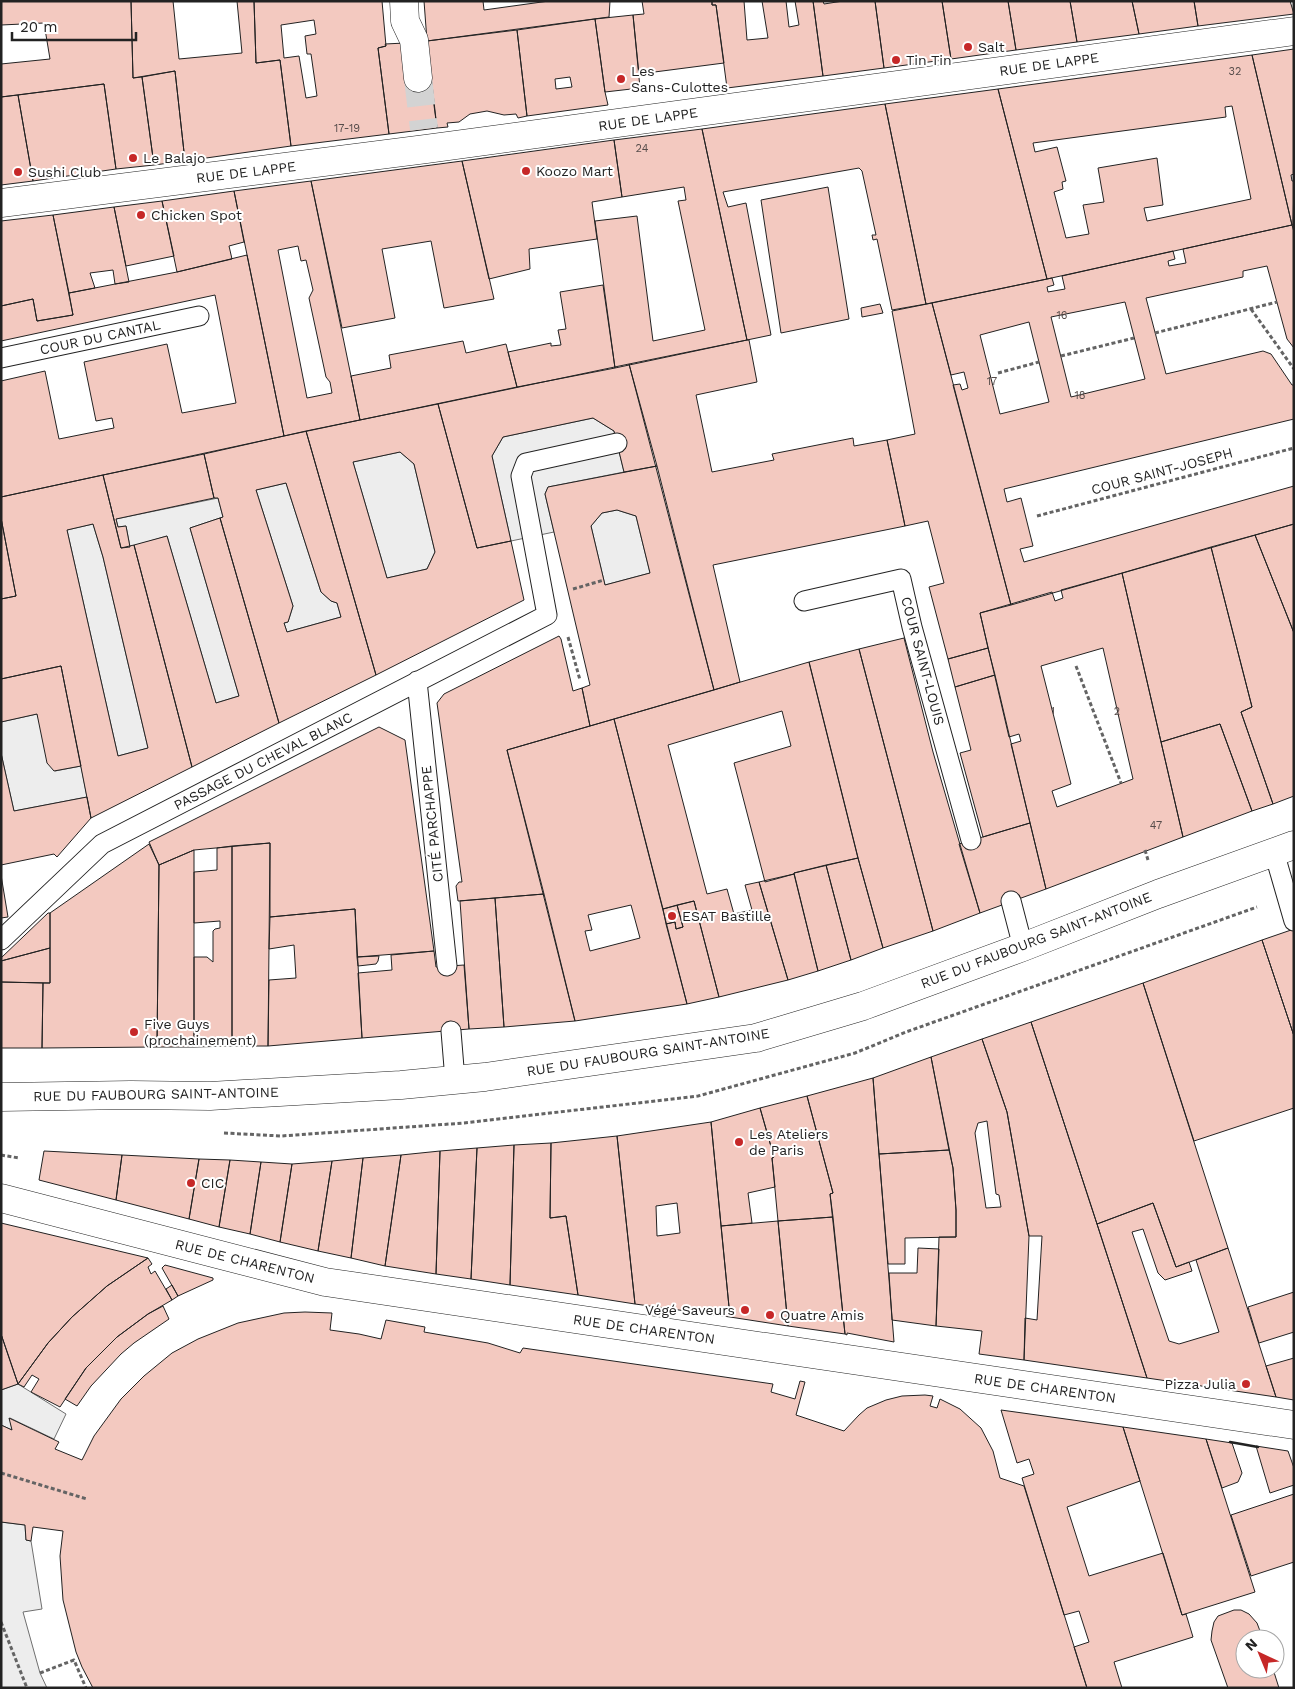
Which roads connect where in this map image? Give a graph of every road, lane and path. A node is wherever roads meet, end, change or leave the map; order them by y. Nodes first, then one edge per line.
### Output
1 (404, 11) edge
2 (1294, 31) edge
3 (418, 78) tunnel mouth
4 (1, 203) edge
5 (1277, 302) dead end
6 (1251, 309) junction
7 (199, 316) dead end
8 (1155, 333) dead end
9 (1134, 338) dead end
10 (1061, 356) dead end
11 (1, 358) edge
12 (1039, 362) dead end
13 (1294, 369) edge
14 (998, 373) dead end
15 (618, 443) dead end
16 (1294, 448) edge
17 (1037, 516) dead end
18 (804, 601) dead end
19 (548, 615) junction
20 (1076, 666) dead end
21 (580, 680) dead end
22 (417, 681) junction
23 (1121, 783) dead end
24 (972, 840) dead end
25 (1284, 849) edge
26 (1011, 901) dead end
27 (1294, 921) edge
28 (1, 940) edge
29 (1024, 947) junction
30 (447, 966) dead end
31 (451, 1031) dead end
32 (455, 1080) junction
33 (1, 1097) edge
34 (1, 1155) edge
35 (19, 1158) dead end
36 (1, 1198) edge
37 (1294, 1425) edge
38 (1, 1473) edge
39 (87, 1499) dead end
40 (1, 1622) edge
41 (40, 1673) dead end
42 (27, 1688) edge
43 (86, 1688) edge

1 - 3 street
2 - 4 street, RUE DE LAPPE
5 - 6 path
6 - 8 path
6 - 13 path
7 - 11 lane, COUR DU CANTAL
9 - 10 path
12 - 14 path
15 - 19 lane
16 - 17 path, COUR SAINT-JOSEPH
18 - 24 lane, COUR SAINT-LOUIS
19 - 21 path
19 - 22 lane, PASSAGE DU CHEVAL BLANC
20 - 23 path
22 - 28 lane, PASSAGE DU CHEVAL BLANC
22 - 30 lane, CITÉ PARCHAPPE
25 - 27 lane
25 - 29 street, RUE DU FAUBOURG SAINT-ANTOINE
26 - 29 lane
29 - 32 street, RUE DU FAUBOURG SAINT-ANTOINE
31 - 32 lane
32 - 33 street, RUE DU FAUBOURG SAINT-ANTOINE
34 - 35 path
36 - 37 street, RUE DE CHARENTON
38 - 39 path
40 - 42 path
41 - 43 path

